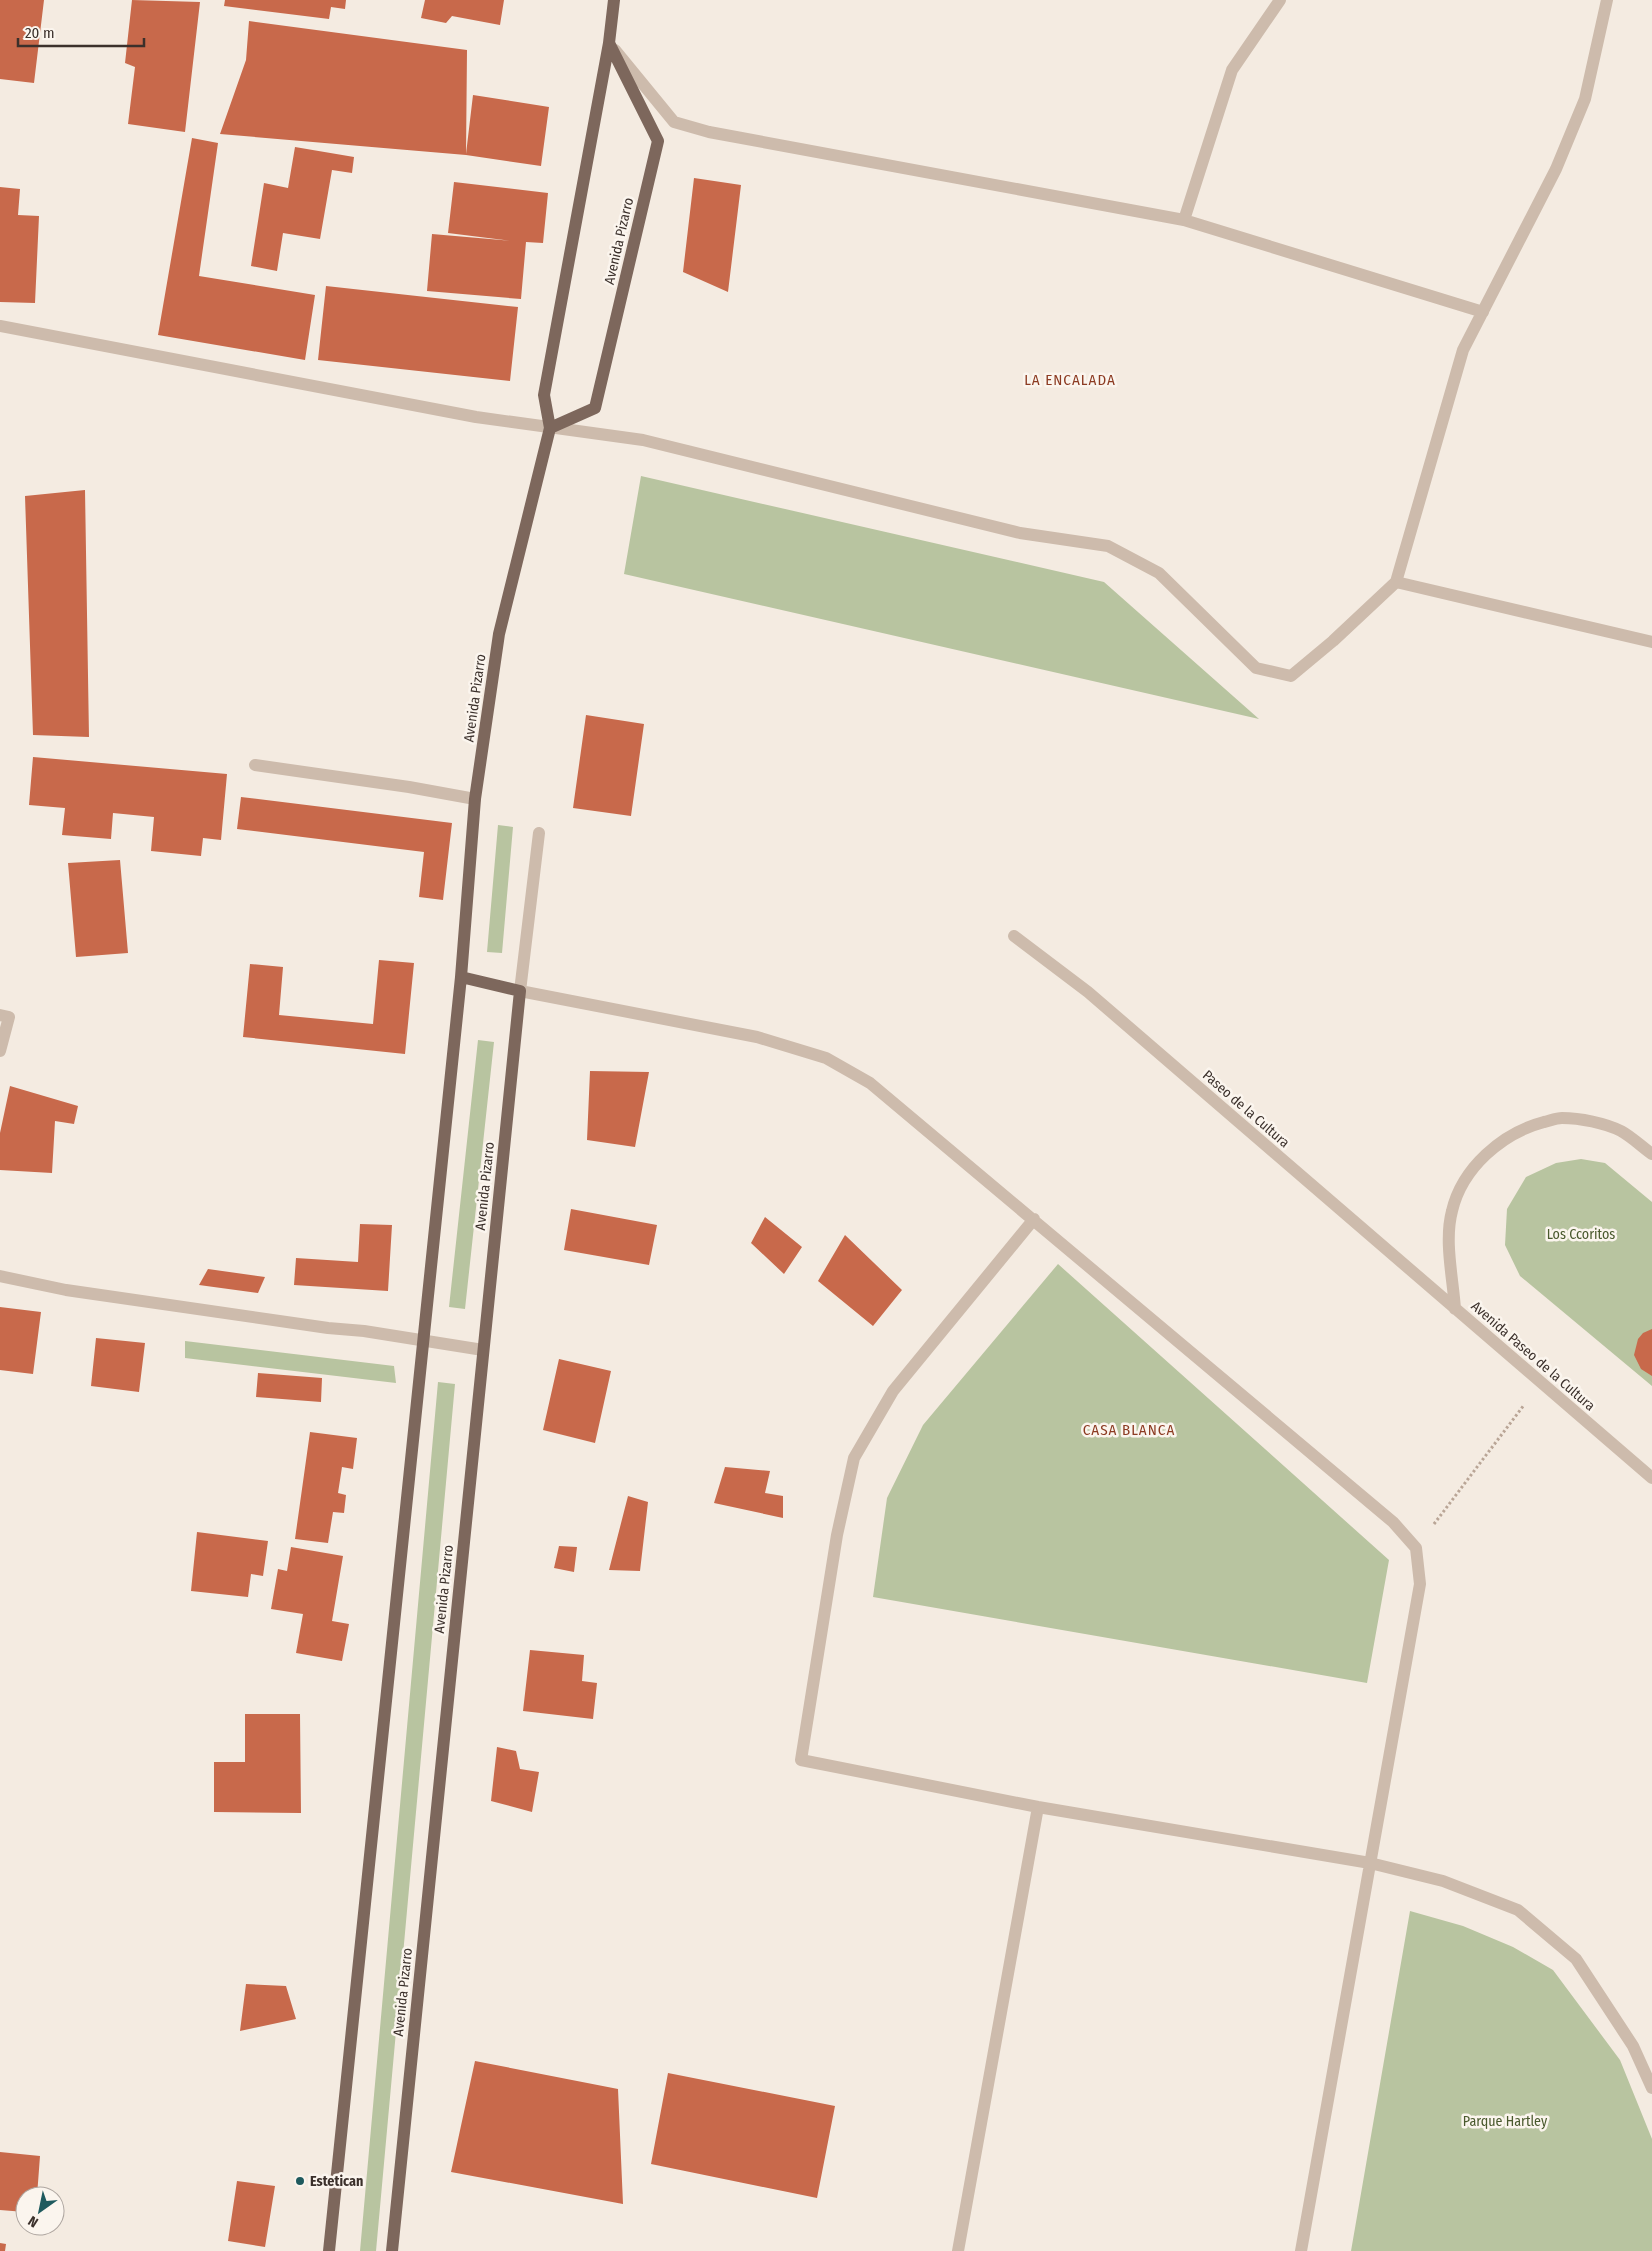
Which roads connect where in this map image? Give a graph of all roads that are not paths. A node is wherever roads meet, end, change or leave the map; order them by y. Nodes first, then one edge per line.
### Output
1 (614, 0) edge
2 (1280, 0) edge
3 (1607, 0) edge
4 (609, 42) junction
5 (1184, 220) junction
6 (1483, 312) junction
7 (0, 326) edge
8 (550, 428) junction
9 (1396, 582) junction
10 (1652, 642) edge
11 (255, 765) dead end
12 (475, 800) junction
13 (539, 833) dead end
14 (1014, 936) dead end
15 (461, 977) junction
16 (520, 990) junction
17 (0, 1015) edge
18 (0, 1051) edge
19 (1652, 1154) edge
20 (1034, 1219) junction
21 (0, 1276) edge
22 (1455, 1309) junction
23 (423, 1342) junction
24 (483, 1350) junction
25 (1652, 1478) edge
26 (1038, 1808) junction
27 (1370, 1863) junction
28 (1652, 2088) edge
29 (329, 2251) edge
30 (392, 2251) edge
31 (958, 2251) edge
32 (1300, 2251) edge

1 - 4 main road, Avenida Pizarro
2 - 5 street
3 - 6 street
4 - 5 street
4 - 8 main road, Avenida Pizarro
4 - 8 main road, Avenida Pizarro
5 - 6 street
6 - 9 street
7 - 8 street
8 - 9 street
8 - 12 main road, Avenida Pizarro
9 - 10 street
11 - 12 street
12 - 15 main road, Avenida Pizarro
13 - 16 street
14 - 22 street, Paseo de la Cultura
15 - 16 main road
15 - 23 main road, Avenida Pizarro
16 - 20 street
16 - 24 main road, Avenida Pizarro
17 - 18 street
19 - 22 street, Avenida Paseo de la Cultura
20 - 26 street
20 - 27 street
21 - 23 street
22 - 25 street, Avenida Paseo de la Cultura
23 - 24 street
23 - 29 main road, Avenida Pizarro
24 - 30 main road, Avenida Pizarro
26 - 27 street
26 - 31 street
27 - 28 street
27 - 32 street

